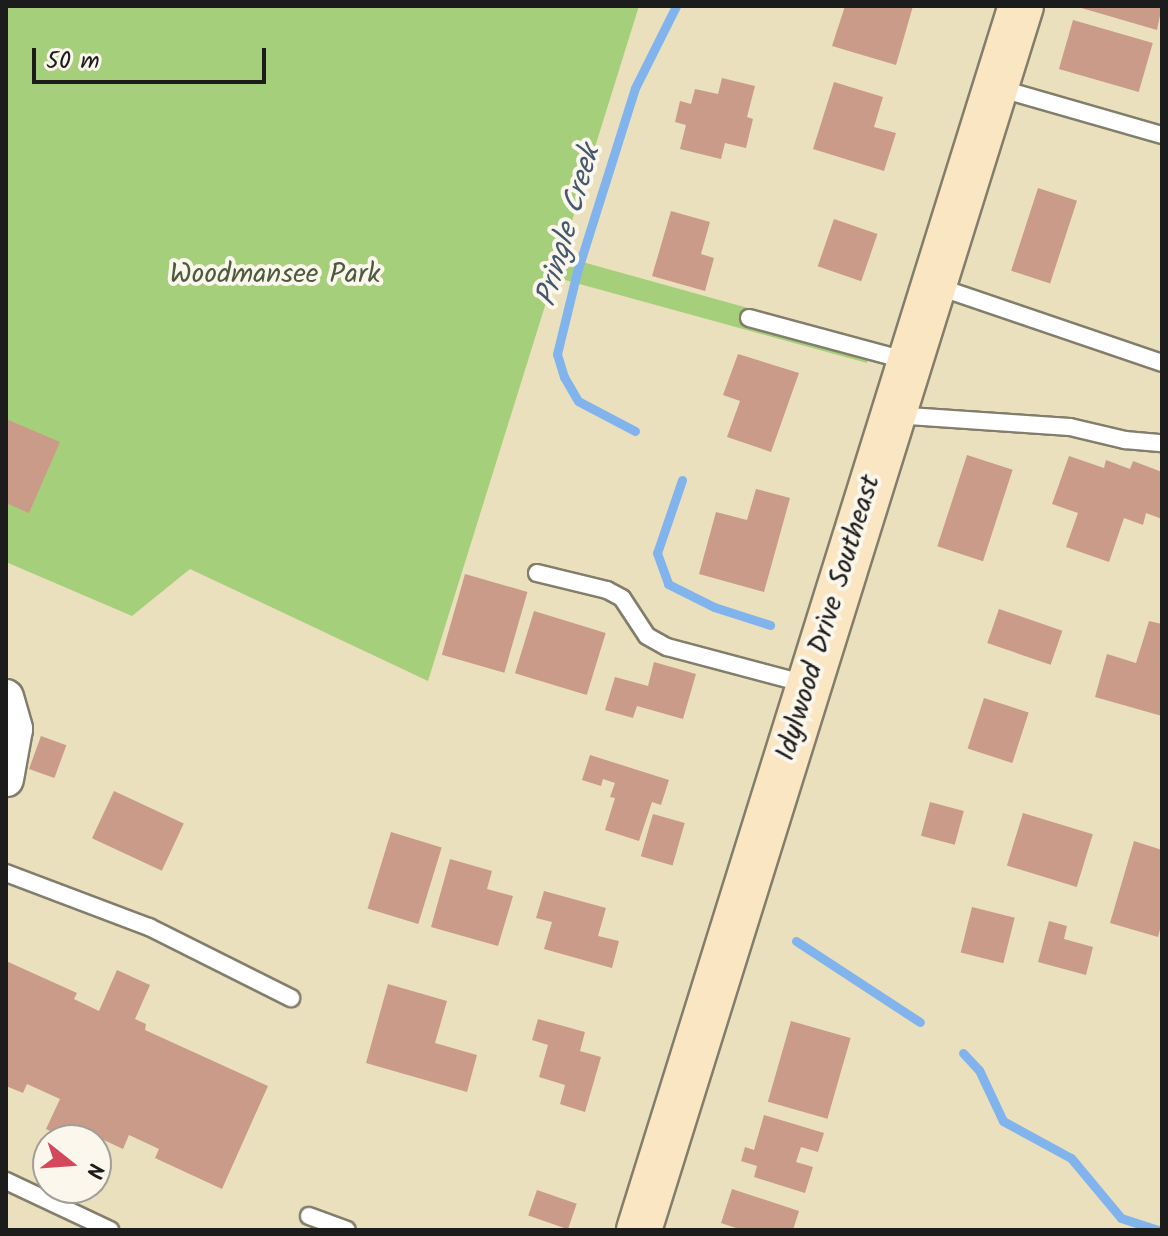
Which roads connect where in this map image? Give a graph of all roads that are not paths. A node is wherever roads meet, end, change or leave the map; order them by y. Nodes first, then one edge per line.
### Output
1 (1021, 6) edge
2 (995, 87) junction
3 (1162, 135) edge
4 (933, 285) junction
5 (749, 318) dead end
6 (909, 362) junction
7 (1162, 363) edge
8 (892, 414) junction
9 (1162, 443) edge
10 (537, 573) dead end
11 (808, 684) junction
12 (6, 697) edge
13 (6, 779) edge
14 (6, 873) edge
15 (291, 998) dead end
16 (6, 1181) edge
17 (309, 1216) dead end
18 (110, 1230) edge
19 (347, 1230) edge
20 (639, 1230) edge

1 - 2 street, Idylwood Drive Southeast
2 - 3 lane
2 - 4 street, Idylwood Drive Southeast
4 - 6 street, Idylwood Drive Southeast
4 - 7 lane
5 - 6 lane
6 - 8 street, Idylwood Drive Southeast
8 - 9 lane
8 - 11 street, Idylwood Drive Southeast
10 - 11 lane
11 - 20 street, Idylwood Drive Southeast
12 - 13 street
14 - 15 lane
16 - 18 lane
17 - 19 lane

